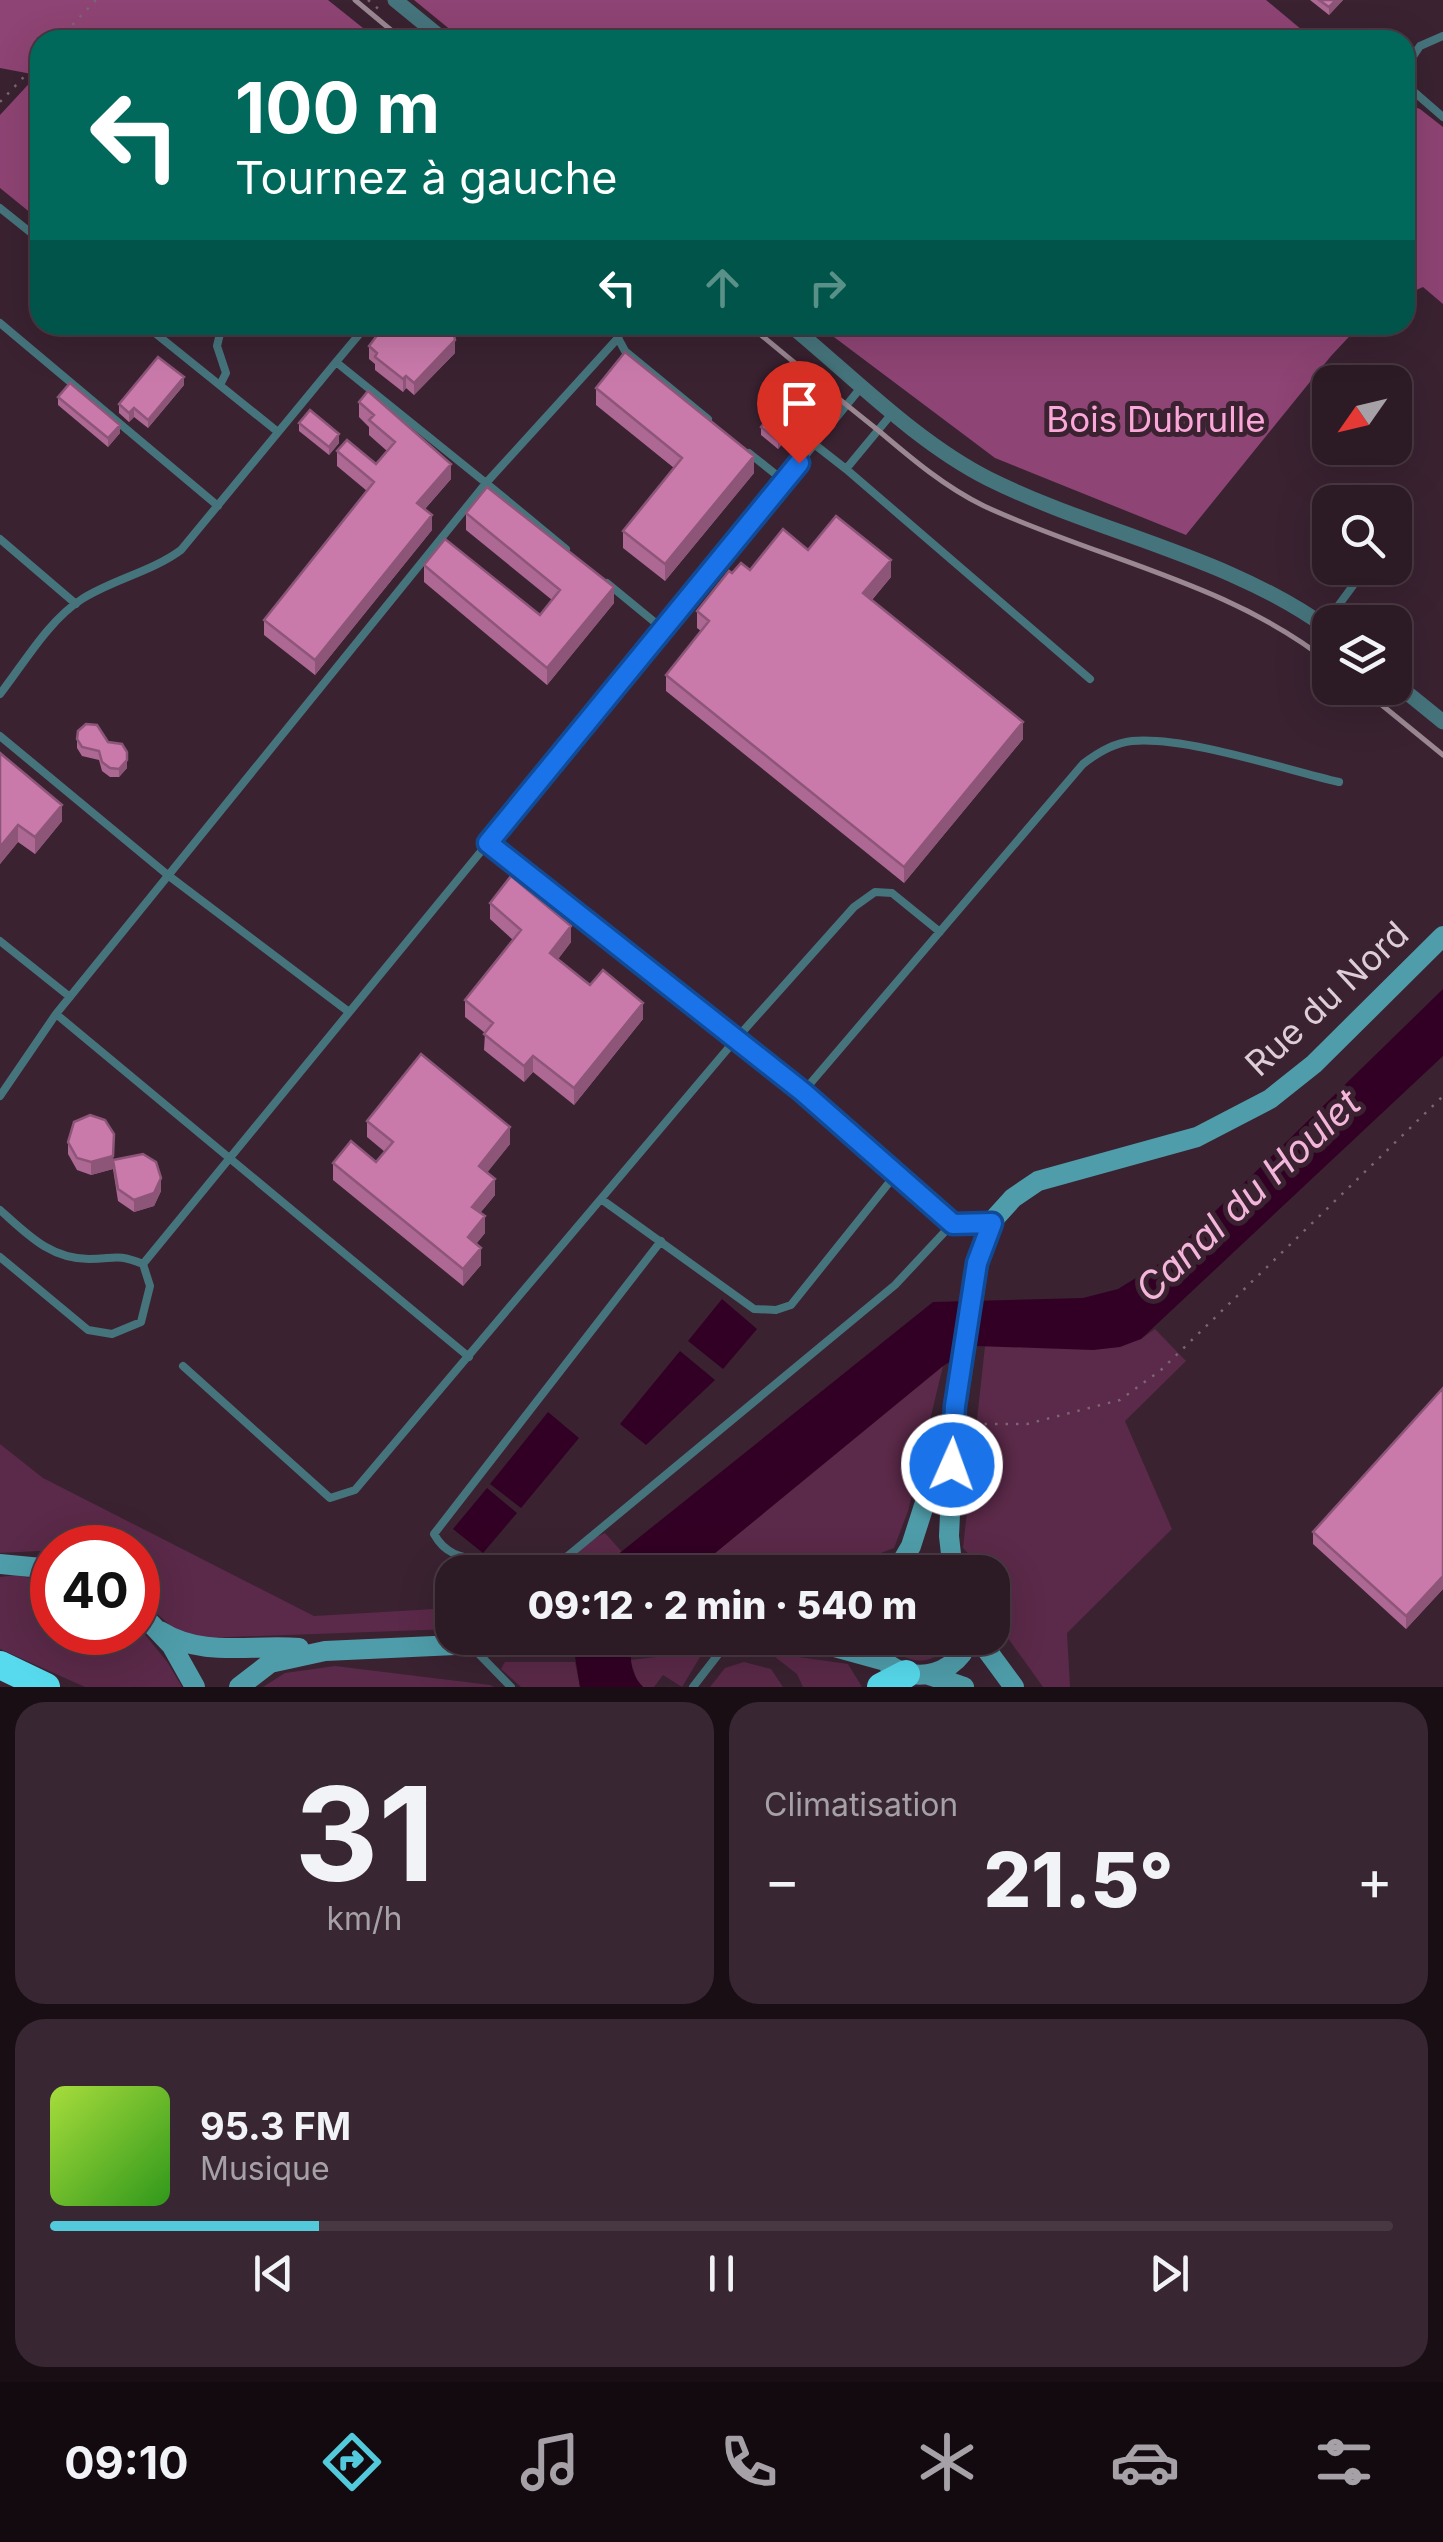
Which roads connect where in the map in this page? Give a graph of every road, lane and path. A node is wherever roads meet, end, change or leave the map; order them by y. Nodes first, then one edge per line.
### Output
1 (96, 0) edge
2 (395, 0) edge
3 (68, 30) edge
4 (432, 30) edge
5 (1443, 36) edge
6 (1415, 53) edge
7 (30, 70) edge
8 (1415, 93) edge
9 (0, 102) edge
10 (1443, 117) edge
11 (0, 208) edge
12 (30, 232) edge
13 (0, 324) edge
14 (158, 335) edge
15 (220, 335) edge
16 (359, 335) edge
17 (619, 335) edge
18 (802, 335) edge
19 (618, 338) junction
20 (336, 362) junction
21 (862, 385) junction
22 (220, 386) junction
23 (894, 412) junction
24 (712, 422) edge
25 (278, 432) junction
26 (814, 444) junction
27 (740, 446) edge
28 (846, 469) junction
29 (784, 482) junction
30 (486, 483) junction
31 (218, 506) junction
32 (0, 539) edge
33 (574, 556) edge
34 (604, 580) edge
35 (76, 604) junction
36 (1312, 618) edge
37 (663, 629) junction
38 (1090, 679) dead end
39 (0, 694) edge
40 (1412, 697) edge
41 (1443, 722) edge
42 (0, 736) edge
43 (1340, 782) dead end
44 (488, 843) junction
45 (168, 876) junction
46 (940, 932) junction
47 (1443, 936) edge
48 (0, 941) edge
49 (70, 997) junction
50 (349, 1012) junction
51 (56, 1014) junction
52 (736, 1039) junction
53 (803, 1092) junction
54 (0, 1096) edge
55 (1443, 1096) edge
56 (228, 1159) junction
57 (896, 1174) junction
58 (602, 1199) junction
59 (0, 1210) edge
60 (992, 1223) junction
61 (953, 1224) junction
62 (661, 1242) junction
63 (0, 1256) edge
64 (143, 1264) junction
65 (469, 1357) junction
66 (183, 1366) dead end
67 (955, 1406) junction
68 (454, 1555) edge
69 (570, 1555) edge
70 (906, 1555) edge
71 (951, 1555) edge
72 (0, 1564) edge
73 (30, 1566) edge
74 (160, 1631) joint
75 (435, 1645) edge
76 (326, 1650) junction
77 (479, 1655) edge
78 (717, 1655) edge
79 (852, 1655) edge
80 (960, 1655) edge
81 (990, 1655) edge
82 (0, 1665) edge
83 (900, 1674) edge
84 (46, 1687) edge
85 (196, 1687) edge
86 (239, 1687) edge
87 (512, 1687) edge
88 (693, 1687) edge
89 (964, 1687) edge
90 (1014, 1687) edge

1 - 3 path
2 - 4 street
5 - 6 lane
7 - 9 path
8 - 10 lane
11 - 12 lane
13 - 31 lane
14 - 22 lane
15 - 22 lane
16 - 20 lane
17 - 19 lane
18 - 21 street
19 - 24 lane
19 - 30 lane
20 - 25 lane
20 - 30 lane
21 - 23 street
21 - 26 lane
22 - 25 lane
23 - 28 lane
23 - 36 street
25 - 31 lane
26 - 28 lane
26 - 29 lane
27 - 29 lane
28 - 38 lane
29 - 37 lane
30 - 33 lane
30 - 45 lane
31 - 35 lane
32 - 35 lane
34 - 37 lane
35 - 39 lane
37 - 44 lane
40 - 41 street
42 - 45 lane
43 - 46 lane
44 - 50 lane
44 - 52 lane
45 - 49 lane
45 - 50 lane
46 - 52 lane
46 - 53 lane
47 - 60 street, Rue du Nord
48 - 49 lane
49 - 51 lane
50 - 56 lane
51 - 54 lane
51 - 56 lane
52 - 53 lane
52 - 58 lane
53 - 57 lane
55 - 67 path
56 - 64 lane
56 - 65 lane
57 - 61 lane
57 - 62 lane
58 - 62 lane
58 - 65 lane
59 - 64 lane
60 - 61 lane
60 - 67 street, Rue du Nord
61 - 69 lane
62 - 68 lane
63 - 64 lane
65 - 66 lane
67 - 70 street, Rue du Nord
67 - 71 street, Rue du Nord
72 - 73 street
74 - 76 street
74 - 85 street
75 - 76 street
76 - 86 street
77 - 87 lane
78 - 88 lane
79 - 83 street
80 - 83 street
81 - 90 street
82 - 84 highway
83 - 89 street

